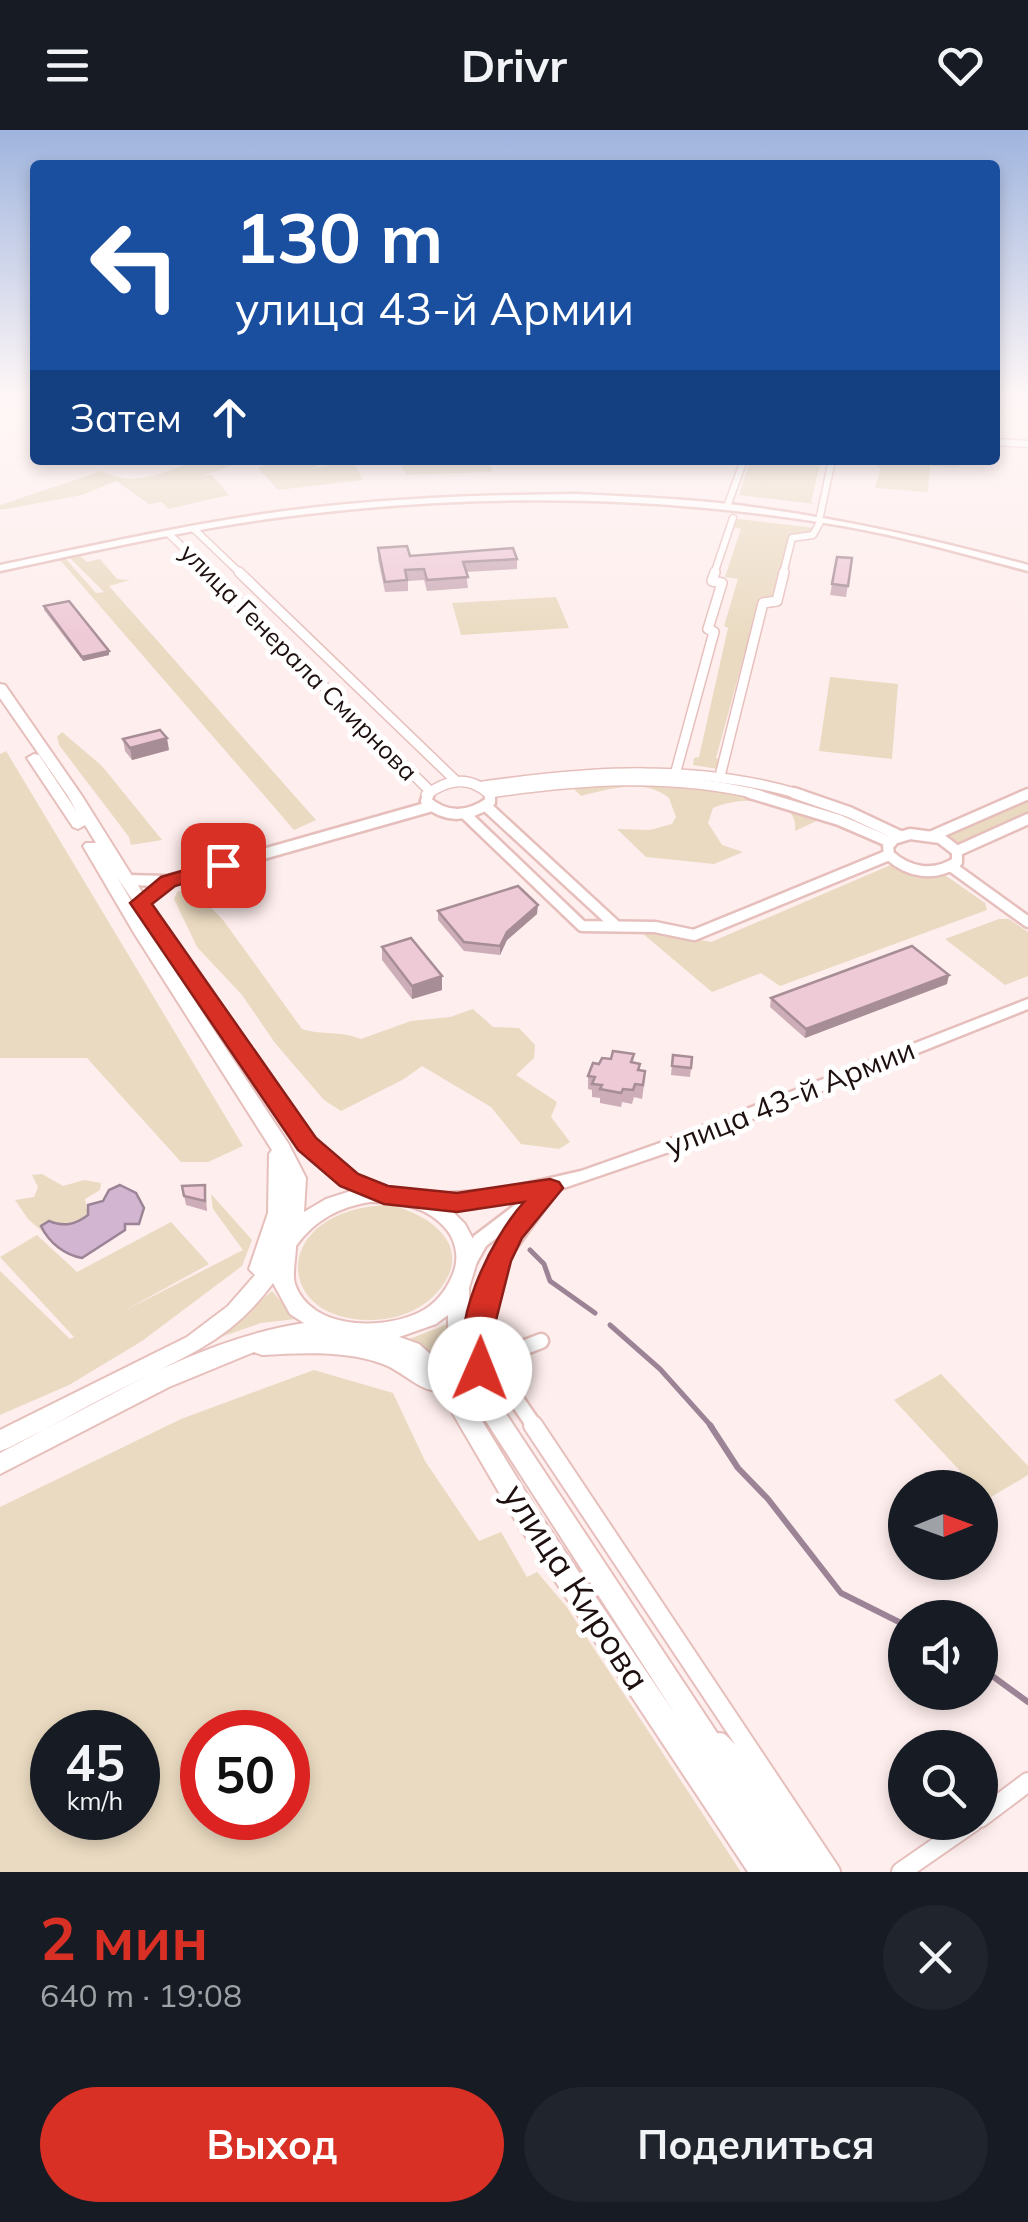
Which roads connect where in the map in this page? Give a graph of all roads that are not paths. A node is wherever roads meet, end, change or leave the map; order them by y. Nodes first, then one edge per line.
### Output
1 (737, 479) edge
2 (828, 479) edge
3 (698, 504) junction
4 (728, 504) junction
5 (733, 518) dead end
6 (820, 519) junction
7 (194, 529) junction
8 (170, 534) junction
9 (0, 568) edge
10 (1028, 568) edge
11 (319, 650) junction
12 (294, 656) junction
13 (0, 688) edge
14 (0, 708) edge
15 (676, 771) junction
16 (640, 774) junction
17 (720, 776) junction
18 (454, 780) junction
19 (755, 787) junction
20 (487, 790) junction
21 (1028, 794) edge
22 (428, 799) junction
23 (486, 806) junction
24 (465, 814) junction
25 (1028, 820) edge
26 (932, 836) junction
27 (895, 839) junction
28 (957, 850) junction
29 (889, 855) junction
30 (952, 866) junction
31 (126, 880) junction
32 (168, 881) junction
33 (140, 903) junction
34 (1028, 922) edge
35 (614, 924) junction
36 (1028, 1004) edge
37 (278, 1143) junction
38 (550, 1188) junction
39 (384, 1195) junction
40 (414, 1200) junction
41 (289, 1240) junction
42 (467, 1264) junction
43 (458, 1288) junction
44 (236, 1309) junction
45 (331, 1327) junction
46 (363, 1333) junction
47 (542, 1341) dead end
48 (242, 1348) junction
49 (472, 1424) junction
50 (0, 1441) edge
51 (0, 1464) edge
52 (532, 1475) junction
53 (681, 1703) junction
54 (1028, 1782) edge
55 (998, 1804) edge
56 (947, 1840) edge
57 (765, 1872) edge
58 (794, 1872) edge
59 (814, 1872) edge
60 (831, 1872) edge
61 (901, 1872) edge

1 - 4 street
2 - 6 street
3 - 4 main road
3 - 6 main road
3 - 7 main road
4 - 6 main road
5 - 15 street
6 - 10 main road
6 - 17 street
7 - 8 main road
7 - 11 street, улица Генерала Смирнова
8 - 9 main road
8 - 12 street, улица Генерала Смирнова
11 - 12 street
11 - 18 street, улица Генерала Смирнова
12 - 22 street, улица Генерала Смирнова
13 - 31 main road
14 - 37 main road
15 - 16 street
15 - 17 street
16 - 19 street
16 - 20 street
17 - 19 street
18 - 20 street
18 - 22 street
19 - 27 street
20 - 23 street
21 - 26 street
22 - 24 street
22 - 32 street
23 - 24 street
23 - 35 street
24 - 35 street
25 - 28 street
26 - 27 street
26 - 28 street
27 - 29 street
28 - 30 street
29 - 30 street
29 - 35 street
30 - 34 street
31 - 32 street
31 - 33 main road
32 - 33 street
33 - 39 main road
36 - 38 main road, улица 43-й Армии
37 - 41 main road
37 - 44 main road
38 - 40 main road, улица 43-й Армии
38 - 42 main road, улица 43-й Армии
38 - 52 main road
39 - 40 main road
39 - 41 main road
40 - 42 main road
41 - 44 main road
41 - 45 main road
42 - 43 main road
43 - 46 main road
43 - 52 main road, улица Кирова
44 - 50 main road
45 - 46 main road
45 - 48 main road
46 - 49 main road, улица Кирова
47 - 60 street
48 - 49 main road
48 - 51 main road
49 - 57 main road, улица Кирова
52 - 53 main road, улица Кирова
53 - 58 main road, улица Кирова
53 - 59 street
54 - 55 street
56 - 61 street

